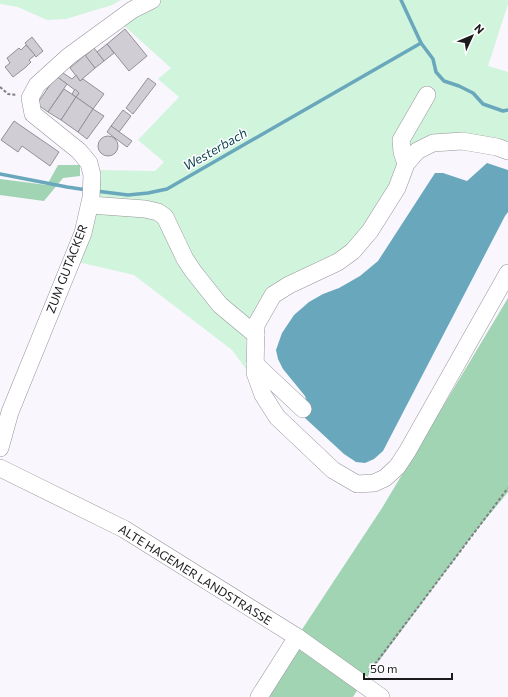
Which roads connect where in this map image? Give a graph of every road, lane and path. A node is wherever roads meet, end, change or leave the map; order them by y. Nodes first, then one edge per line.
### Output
1 (152, 0) edge
2 (0, 87) edge
3 (426, 95) dead end
4 (30, 98) junction
5 (508, 151) edge
6 (406, 164) junction
7 (90, 202) junction
8 (508, 273) edge
9 (256, 335) junction
10 (255, 364) junction
11 (303, 409) dead end
12 (0, 448) edge
13 (0, 468) edge
14 (508, 488) edge
15 (296, 637) junction
16 (361, 682) junction
17 (259, 697) edge
18 (381, 697) edge

1 - 4 street
2 - 4 path
3 - 6 street
4 - 7 street, ZUM GUTACKER
5 - 6 street
6 - 9 street
7 - 9 street
7 - 12 street, ZUM GUTACKER
8 - 10 street
9 - 10 street
10 - 11 street
13 - 15 street, ALTE HAGEMER LANDSTRASSE
14 - 16 path
15 - 16 street, ALTE HAGEMER LANDSTRASSE
15 - 17 street
16 - 18 street, ALTE HAGEMER LANDSTRASSE

